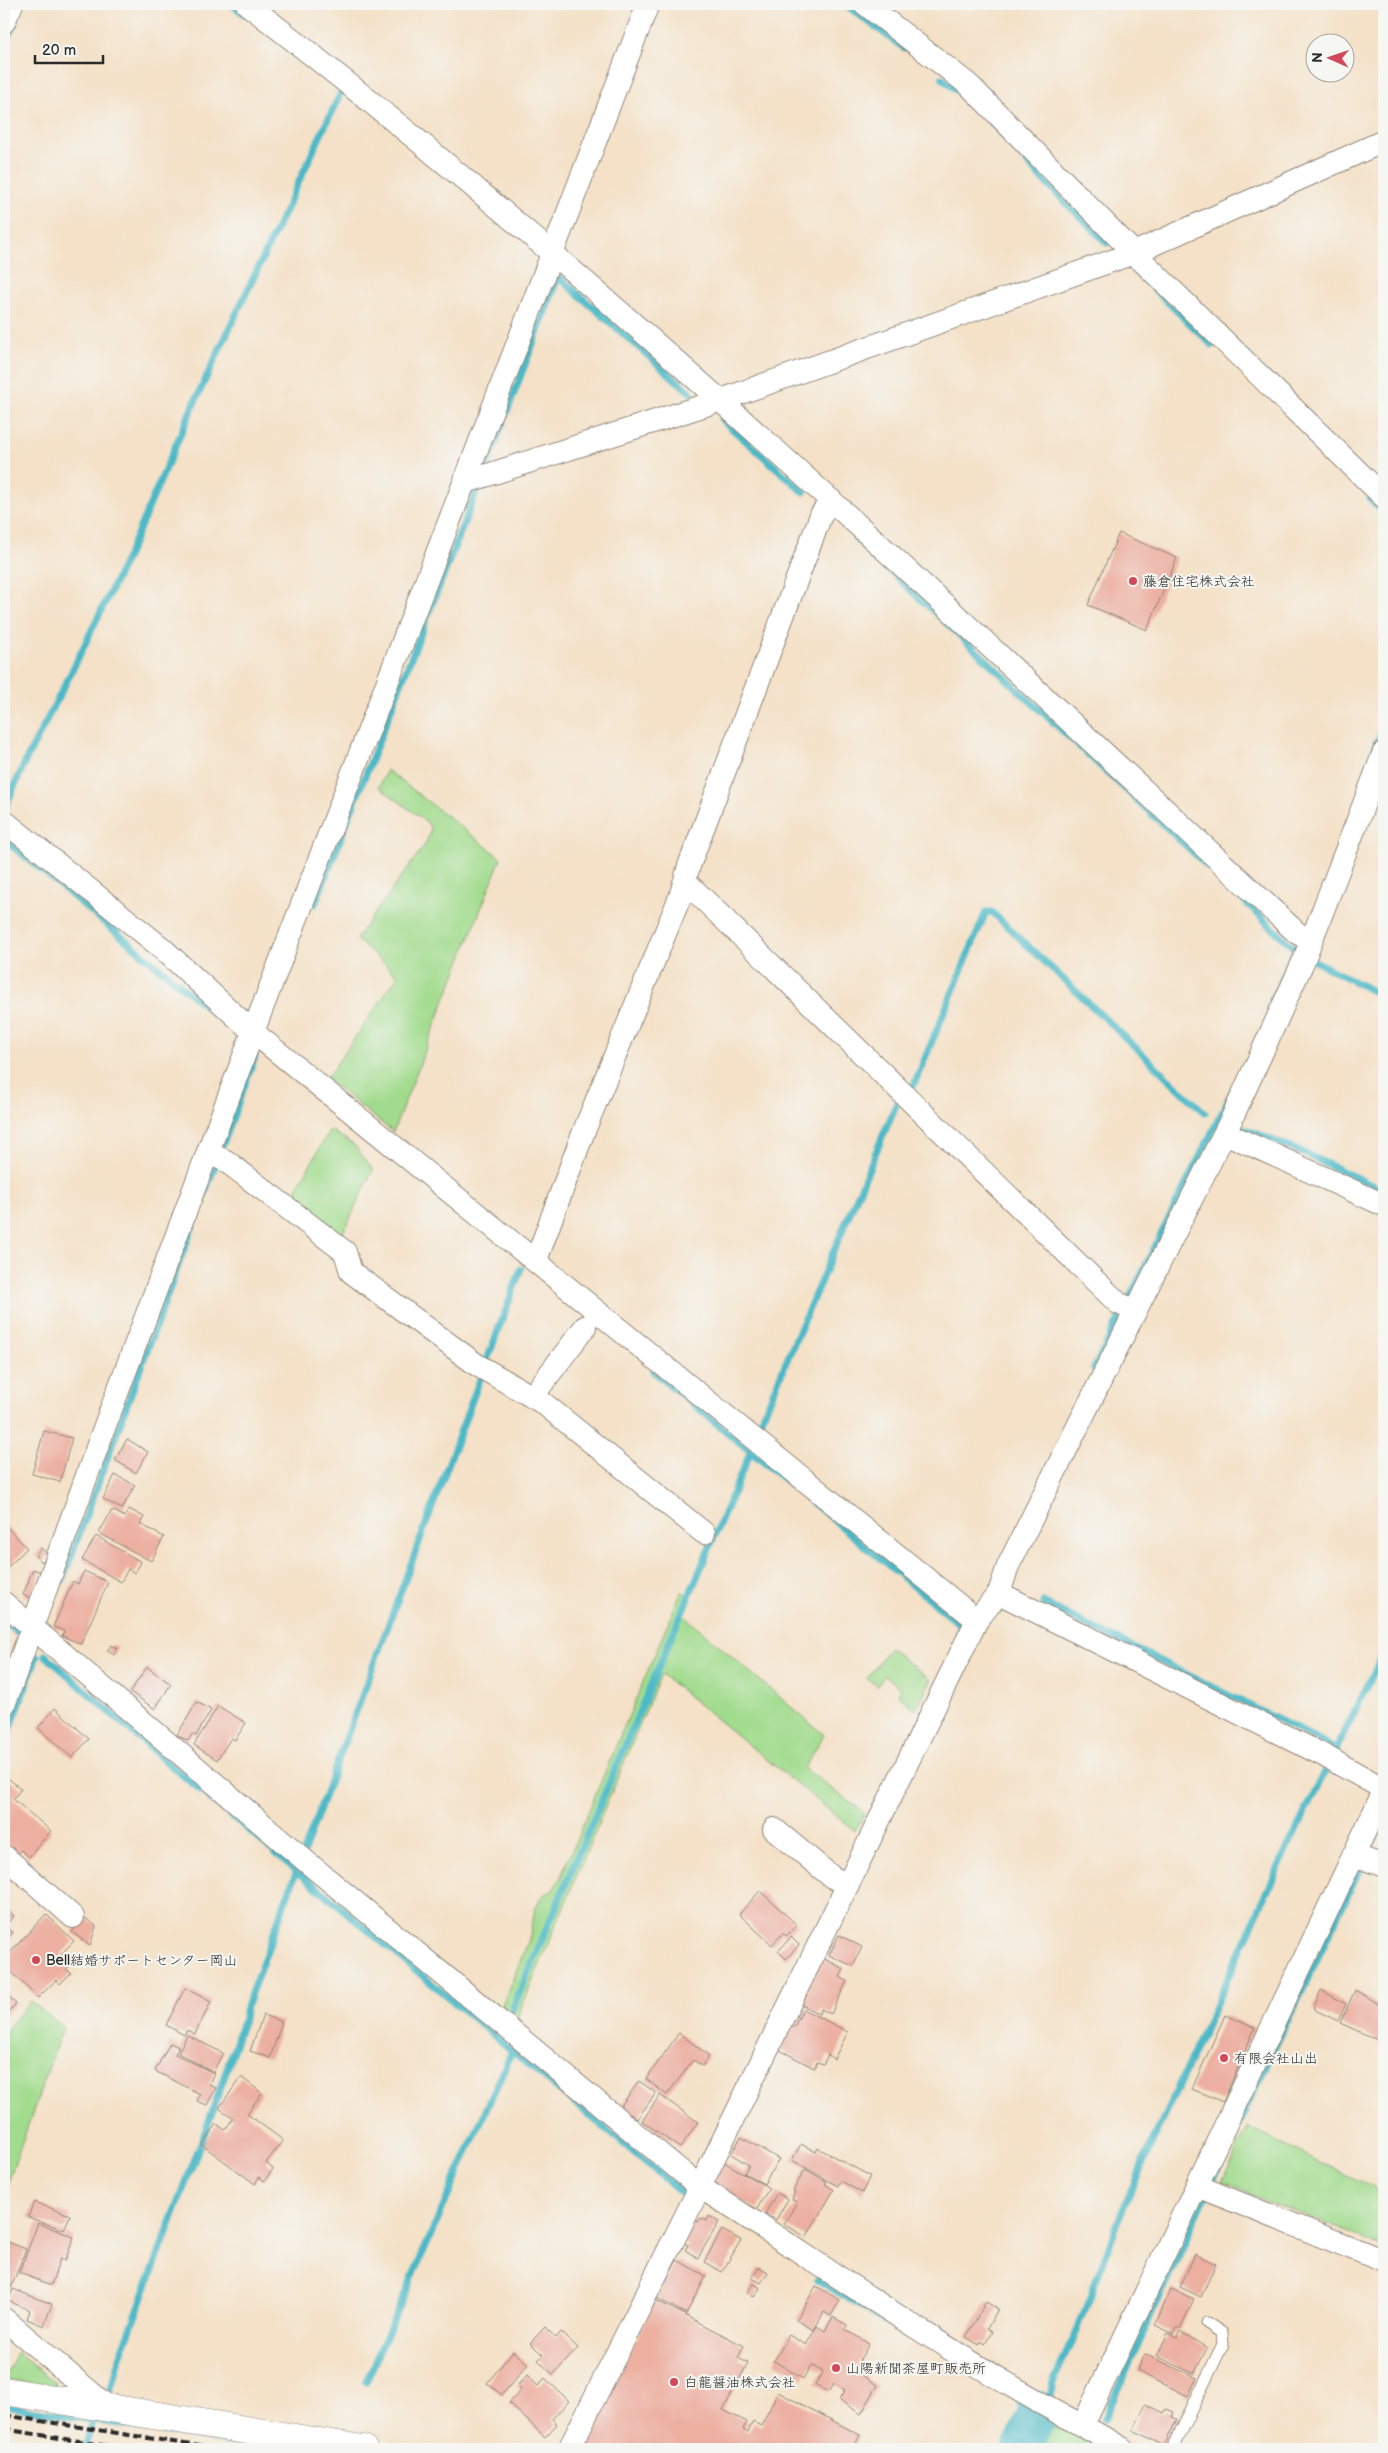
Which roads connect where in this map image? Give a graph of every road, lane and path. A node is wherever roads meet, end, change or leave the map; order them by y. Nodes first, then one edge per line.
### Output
1 (247, 4) edge
2 (648, 4) edge
3 (865, 4) edge
4 (1384, 141) edge
5 (1134, 253) junction
6 (554, 254) junction
7 (718, 401) junction
8 (466, 482) junction
9 (1384, 496) edge
10 (826, 506) junction
11 (1384, 752) edge
12 (4, 821) edge
13 (685, 881) junction
14 (1305, 944) junction
15 (253, 1032) junction
16 (1228, 1126) junction
17 (216, 1157) junction
18 (1384, 1205) edge
19 (536, 1260) junction
20 (1127, 1307) junction
21 (585, 1327) dead end
22 (532, 1398) junction
23 (704, 1533) dead end
24 (1001, 1586) junction
25 (4, 1603) edge
26 (977, 1620) junction
27 (32, 1627) junction
28 (4, 1705) edge
29 (1384, 1790) edge
30 (774, 1829) dead end
31 (4, 1856) edge
32 (1366, 1860) edge
33 (841, 1881) junction
34 (73, 1917) dead end
35 (700, 2187) junction
36 (1204, 2189) junction
37 (1384, 2261) edge
38 (4, 2319) edge
39 (1207, 2323) dead end
40 (4, 2391) edge
41 (109, 2408) junction
42 (1083, 2425) junction
43 (363, 2449) edge
44 (569, 2449) edge
45 (1123, 2449) edge
46 (1172, 2449) edge

1 - 6 street
2 - 6 street
3 - 5 street
4 - 5 street
5 - 7 street
5 - 9 street
6 - 7 street
6 - 8 street
7 - 8 street
7 - 10 street
8 - 15 street
10 - 13 street
10 - 14 street
11 - 14 street
12 - 15 street
13 - 19 street
13 - 20 street
14 - 16 street
15 - 17 street
15 - 19 street
16 - 18 street
16 - 20 street
17 - 22 street
17 - 27 street
19 - 26 street
20 - 24 street
21 - 22 street
22 - 23 street
24 - 26 street
24 - 29 street
25 - 27 street
26 - 33 street
27 - 28 street
27 - 35 street
29 - 32 street
30 - 33 street
31 - 34 street
32 - 36 street
33 - 35 street
35 - 42 street
35 - 44 street
36 - 37 street
36 - 42 street
38 - 41 street
39 - 46 lane
40 - 41 street
41 - 43 street
42 - 45 street

